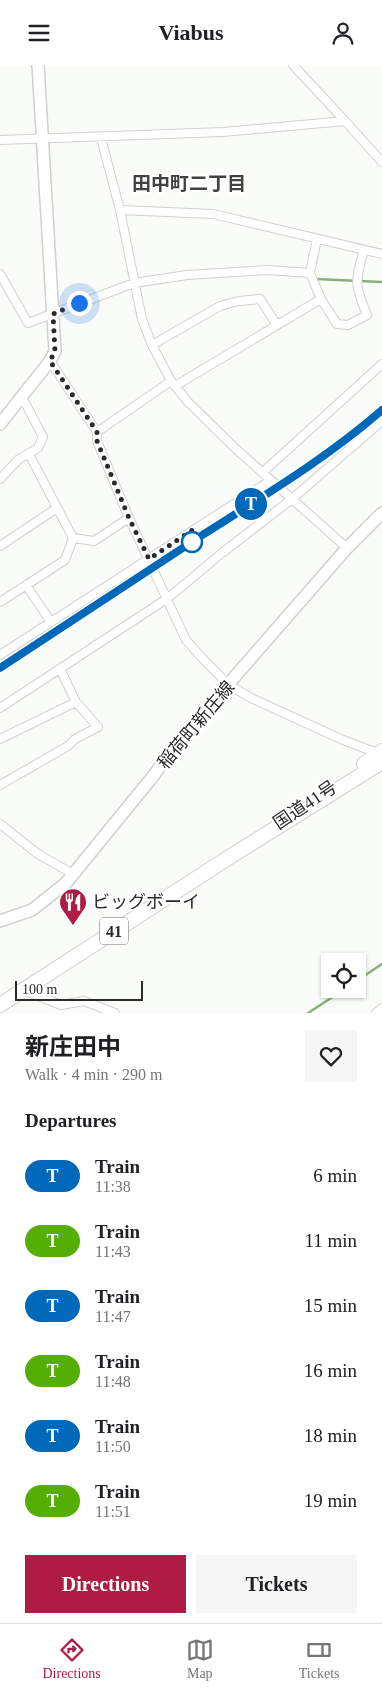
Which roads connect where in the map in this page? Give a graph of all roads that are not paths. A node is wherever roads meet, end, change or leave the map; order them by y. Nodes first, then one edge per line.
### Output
1 (38, 65) edge
2 (293, 65) edge
3 (345, 121) junction
4 (43, 137) junction
5 (101, 138) junction
6 (0, 140) edge
7 (382, 163) edge
8 (120, 210) junction
9 (317, 239) junction
10 (364, 250) junction
11 (382, 254) edge
12 (310, 273) junction
13 (0, 274) edge
14 (134, 283) junction
15 (321, 299) junction
16 (53, 314) junction
17 (277, 325) junction
18 (152, 345) junction
19 (50, 361) junction
20 (382, 364) edge
21 (173, 383) junction
22 (22, 397) junction
23 (382, 421) edge
24 (0, 423) edge
25 (97, 432) junction
26 (29, 454) junction
27 (263, 473) junction
28 (0, 479) edge
29 (271, 480) junction
30 (292, 499) junction
31 (57, 508) junction
32 (382, 513) edge
33 (129, 518) junction
34 (73, 538) junction
35 (0, 546) edge
36 (347, 547) junction
37 (149, 559) junction
38 (26, 585) junction
39 (168, 599) junction
40 (0, 602) edge
41 (50, 622) junction
42 (0, 655) edge
43 (60, 669) junction
44 (229, 685) junction
45 (76, 701) junction
46 (0, 708) edge
47 (0, 739) edge
48 (381, 755) edge
49 (0, 785) edge
50 (0, 824) edge
51 (73, 874) junction
52 (0, 921) edge
53 (23, 991) junction
54 (0, 1005) edge
55 (382, 1008) edge
56 (115, 1013) edge
57 (376, 1013) edge

1 - 4 main road
2 - 3 street
3 - 5 street
3 - 7 street
4 - 5 street
4 - 6 street
4 - 16 main road
5 - 8 street
8 - 9 street
8 - 14 street
9 - 10 street
9 - 12 street
10 - 11 street
10 - 15 street
12 - 14 street
12 - 15 street
13 - 16 street
14 - 16 street
14 - 18 street
15 - 17 street
16 - 19 main road
17 - 18 street
17 - 21 street
18 - 21 street
19 - 22 main road
19 - 25 street
20 - 27 street
21 - 25 street
21 - 27 street
22 - 24 main road
22 - 26 street
23 - 30 street
25 - 33 street
26 - 28 street
26 - 31 street
27 - 29 street
29 - 30 street
29 - 37 street
30 - 36 street
30 - 39 street
31 - 34 street
31 - 35 street
32 - 36 main road, 稲荷町新庄線
33 - 34 street
33 - 37 street
34 - 38 street
36 - 44 main road, 稲荷町新庄線
37 - 39 street
37 - 41 street
38 - 40 street
38 - 41 street
39 - 43 street
39 - 44 street
41 - 42 street
43 - 45 street
43 - 46 street
44 - 48 street
44 - 51 main road, 稲荷町新庄線
45 - 47 street
45 - 49 street
48 - 53 highway, 国道41号 / 41
50 - 51 street
51 - 52 main road, 稲荷町新庄線
53 - 54 highway, 国道41号 / 41
53 - 56 street
55 - 57 street

